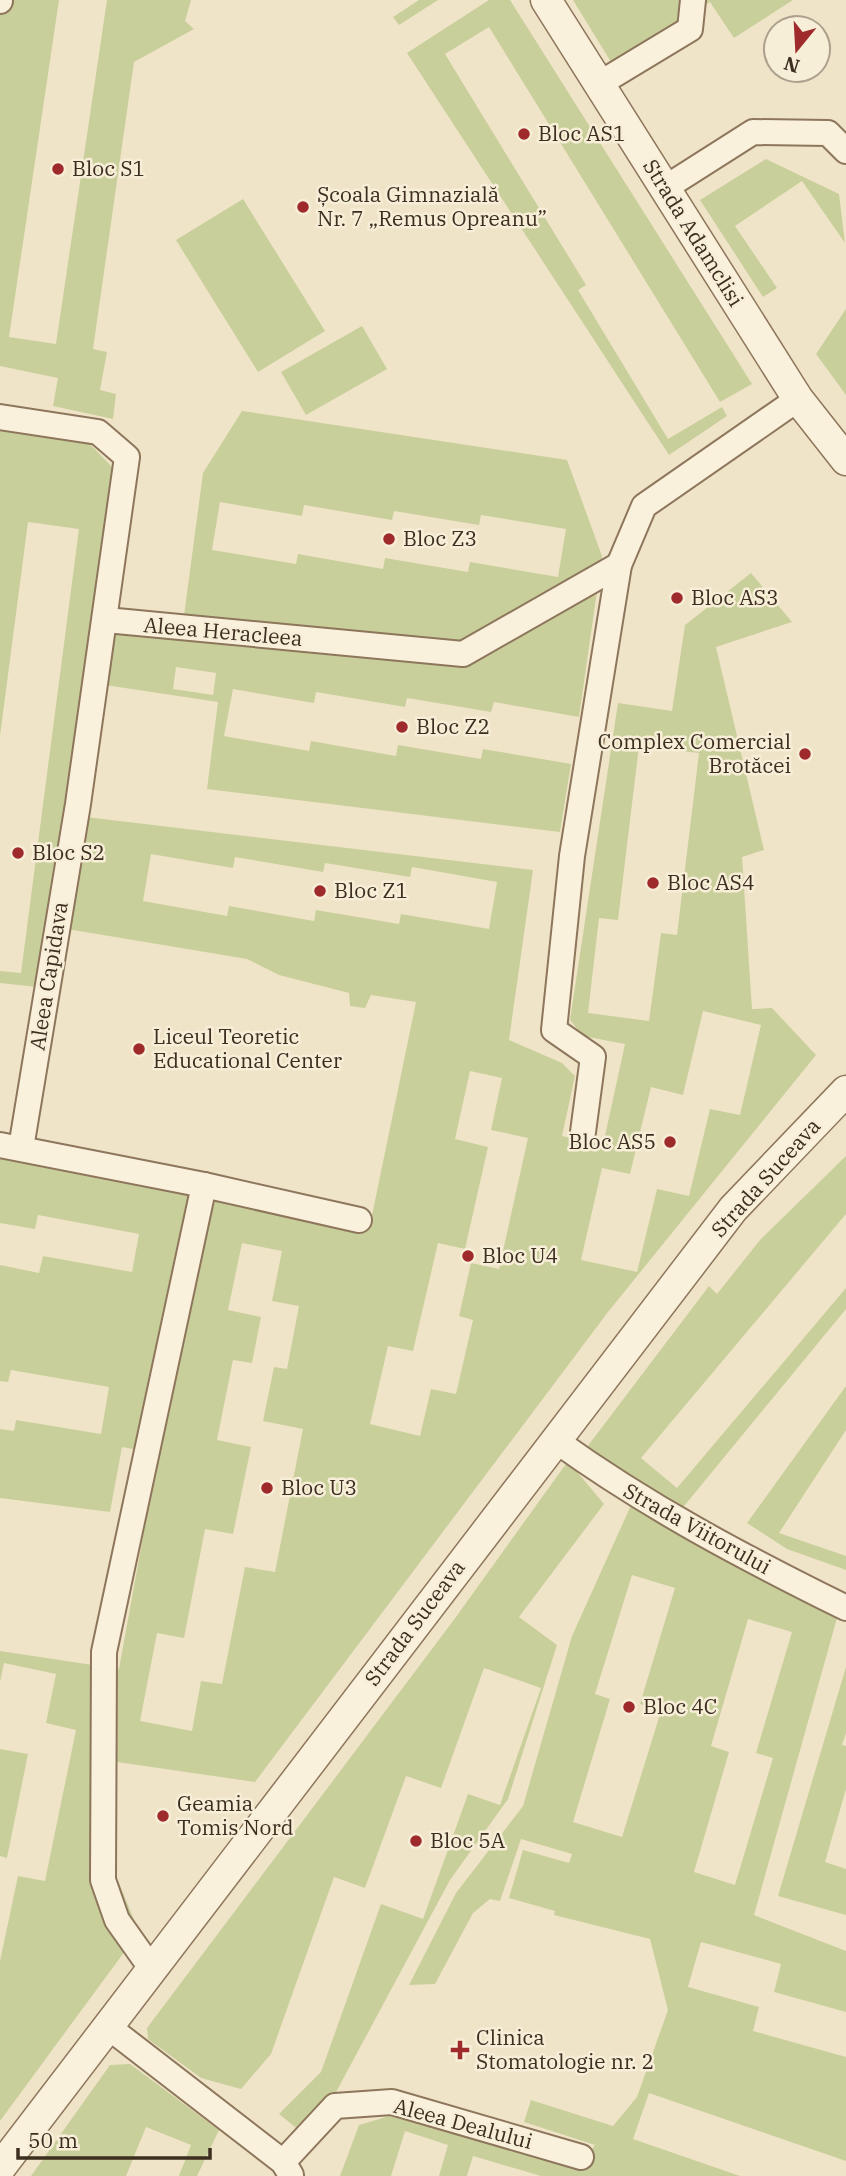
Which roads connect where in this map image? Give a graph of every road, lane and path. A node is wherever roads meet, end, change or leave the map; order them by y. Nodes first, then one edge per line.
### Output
1 (546, 0) edge
2 (693, 0) edge
3 (599, 84) junction
4 (846, 151) edge
5 (665, 188) junction
6 (797, 399) junction
7 (0, 417) edge
8 (846, 460) edge
9 (619, 565) junction
10 (106, 620) junction
11 (846, 1091) edge
12 (583, 1132) dead end
13 (11, 1146) edge
14 (204, 1185) junction
15 (359, 1220) dead end
16 (555, 1440) junction
17 (846, 1608) edge
18 (151, 1968) junction
19 (107, 2025) junction
20 (581, 2157) dead end
21 (0, 2168) edge
22 (287, 2169) edge

1 - 3 street, Strada Adamclisi
2 - 3 street
3 - 5 street, Strada Adamclisi
4 - 5 street
5 - 6 street, Strada Adamclisi
6 - 8 street, Strada Adamclisi
6 - 9 street
7 - 10 street
9 - 10 street, Aleea Heracleea
9 - 12 street
10 - 13 street, Aleea Capidava
11 - 16 street, Strada Suceava
13 - 14 street, Aleea Capidava
14 - 15 street, Aleea Capidava
14 - 18 street
16 - 17 street, Strada Viitorului
16 - 18 street, Strada Suceava
18 - 19 street, Strada Suceava
19 - 21 street, Strada Suceava
19 - 22 street
20 - 22 street, Aleea Dealului

